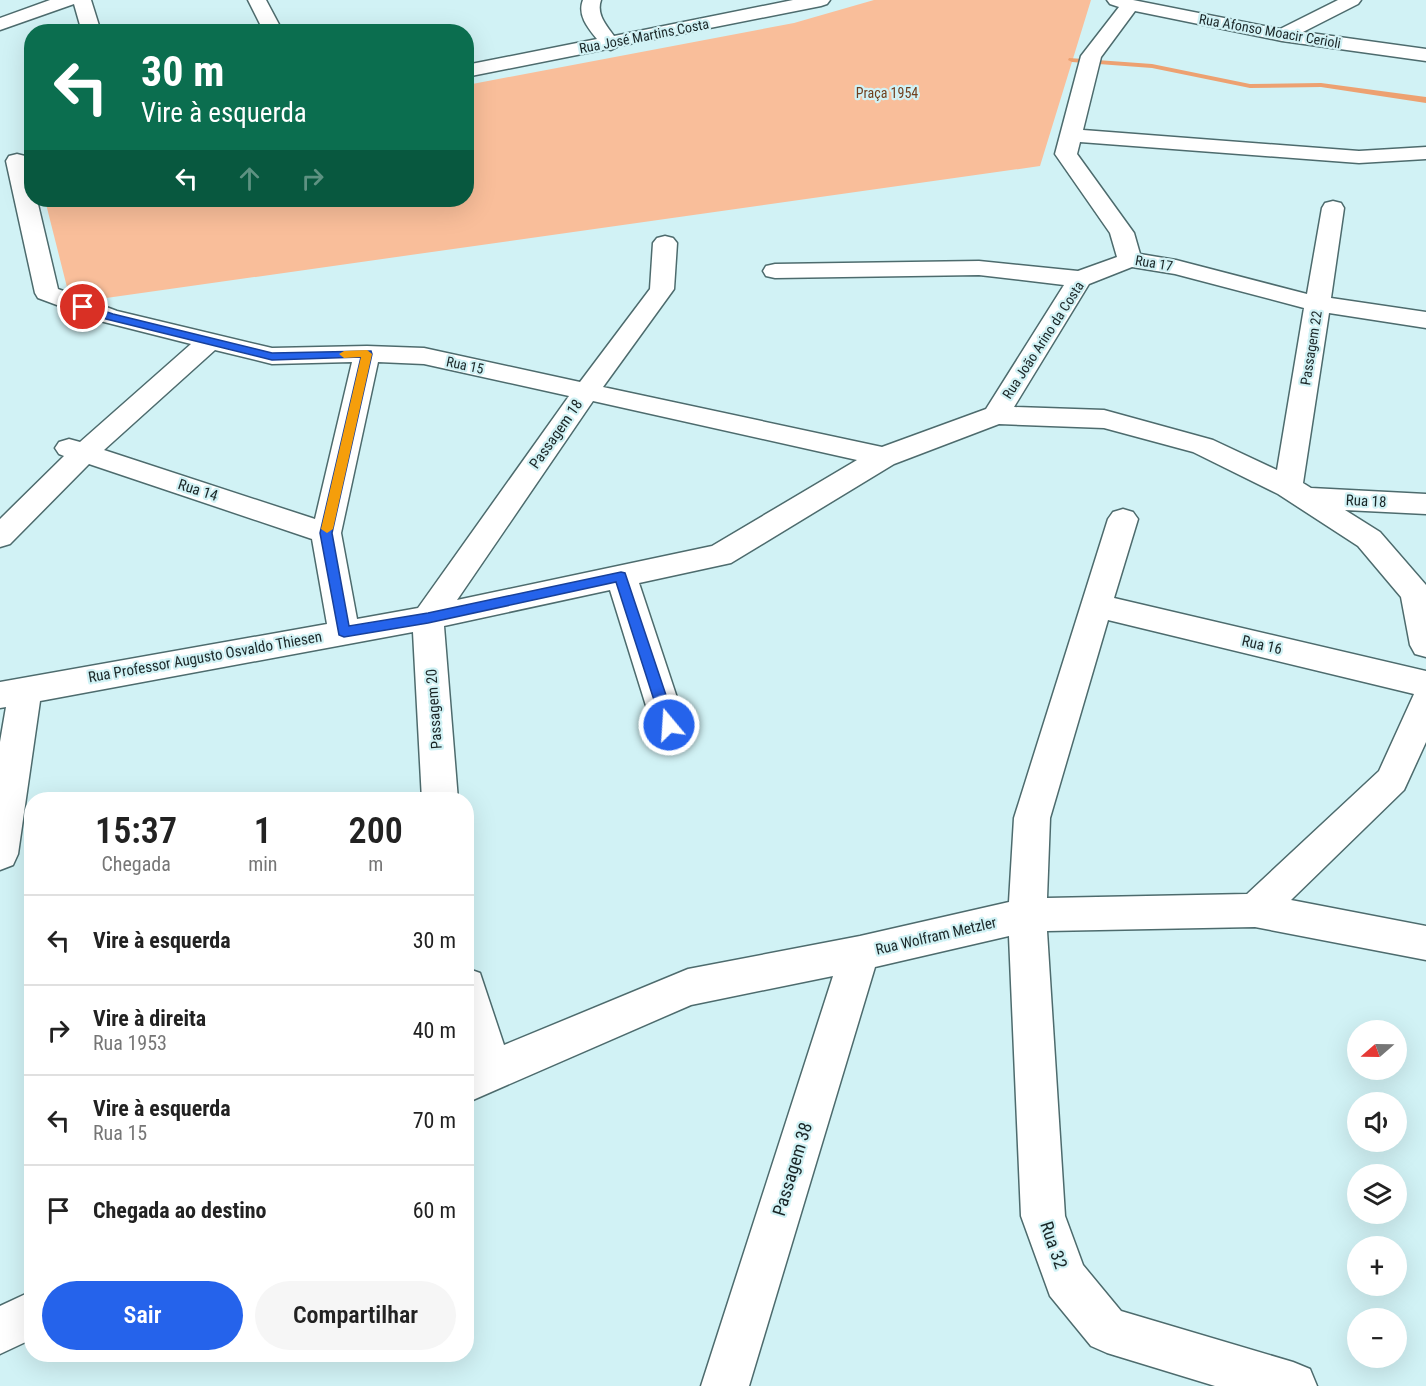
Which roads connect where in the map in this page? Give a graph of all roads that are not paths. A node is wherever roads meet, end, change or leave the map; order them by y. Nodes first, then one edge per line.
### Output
1 (68, 0) edge
2 (82, 0) edge
3 (257, 0) edge
4 (592, 0) edge
5 (821, 0) edge
6 (1352, 0) edge
7 (1123, 3) edge
8 (4, 20) edge
9 (90, 24) edge
10 (270, 24) edge
11 (1282, 35) junction
12 (611, 44) junction
13 (1426, 55) edge
14 (474, 70) edge
15 (1071, 135) junction
16 (1426, 153) edge
17 (16, 161) edge
18 (24, 195) edge
19 (27, 207) edge
20 (1333, 208) dead end
21 (665, 243) dead end
22 (1130, 260) junction
23 (775, 271) dead end
24 (1080, 279) junction
25 (1318, 304) junction
26 (1426, 320) edge
27 (210, 341) junction
28 (367, 354) junction
29 (586, 392) junction
30 (996, 415) junction
31 (77, 450) junction
32 (884, 458) junction
33 (1297, 492) junction
34 (1426, 504) edge
35 (1123, 519) dead end
36 (326, 533) junction
37 (0, 537) edge
38 (621, 576) junction
39 (1098, 606) junction
40 (428, 618) junction
41 (344, 632) junction
42 (1426, 645) edge
43 (1426, 684) edge
44 (13, 692) edge
45 (1426, 704) edge
46 (669, 725) dead end
47 (439, 792) edge
48 (0, 854) edge
49 (1255, 910) junction
50 (1027, 915) junction
51 (1426, 943) edge
52 (860, 953) junction
53 (474, 1041) edge
54 (479, 1076) edge
55 (24, 1318) edge
56 (0, 1331) edge
57 (725, 1386) edge
58 (1293, 1386) edge

1 - 8 street
2 - 9 street
3 - 10 street
4 - 12 street
5 - 12 street, Rua José Martins Costa
6 - 11 street
7 - 11 street, Rua Afonso Moacir Cerioli
7 - 15 street, Rua 17
11 - 13 street, Rua Afonso Moacir Cerioli
12 - 14 street, Rua José Martins Costa
15 - 16 street
15 - 22 street, Rua 17
17 - 18 street, Rua 15
19 - 27 street, Rua 15
20 - 25 street, Passagem 22
21 - 29 street, Passagem 18
22 - 24 street, Rua João Arino da Costa
22 - 25 street, Rua 17
23 - 24 street
24 - 30 street, Rua João Arino da Costa
25 - 26 street, Rua 17
25 - 33 street, Passagem 22
27 - 28 street, Rua 15
27 - 31 street
28 - 29 street, Rua 15
28 - 36 street
29 - 32 street, Rua 15
29 - 40 street, Passagem 18
30 - 32 street, Rua Professor Augusto Osvaldo Thiesen
30 - 33 street, Rua Professor Augusto Osvaldo Thiesen
31 - 36 street, Rua 14
31 - 37 street
32 - 38 street, Rua Professor Augusto Osvaldo Thiesen
33 - 34 street, Rua 18
33 - 42 street, Rua Professor Augusto Osvaldo Thiesen
35 - 39 street, Rua 32
36 - 41 street
38 - 40 street, Rua Professor Augusto Osvaldo Thiesen
38 - 46 street
39 - 43 street, Rua 16
39 - 50 street, Rua 32
40 - 41 street, Rua Professor Augusto Osvaldo Thiesen
40 - 47 street, Passagem 20
41 - 44 street, Rua Professor Augusto Osvaldo Thiesen
44 - 48 street
45 - 49 street
49 - 50 street, Rua Wolfram Metzler
49 - 51 street, Rua Wolfram Metzler
50 - 52 street, Rua Wolfram Metzler
50 - 58 street, Rua 32
52 - 54 street, Rua Wolfram Metzler
52 - 57 street, Passagem 38
53 - 54 street
55 - 56 street

